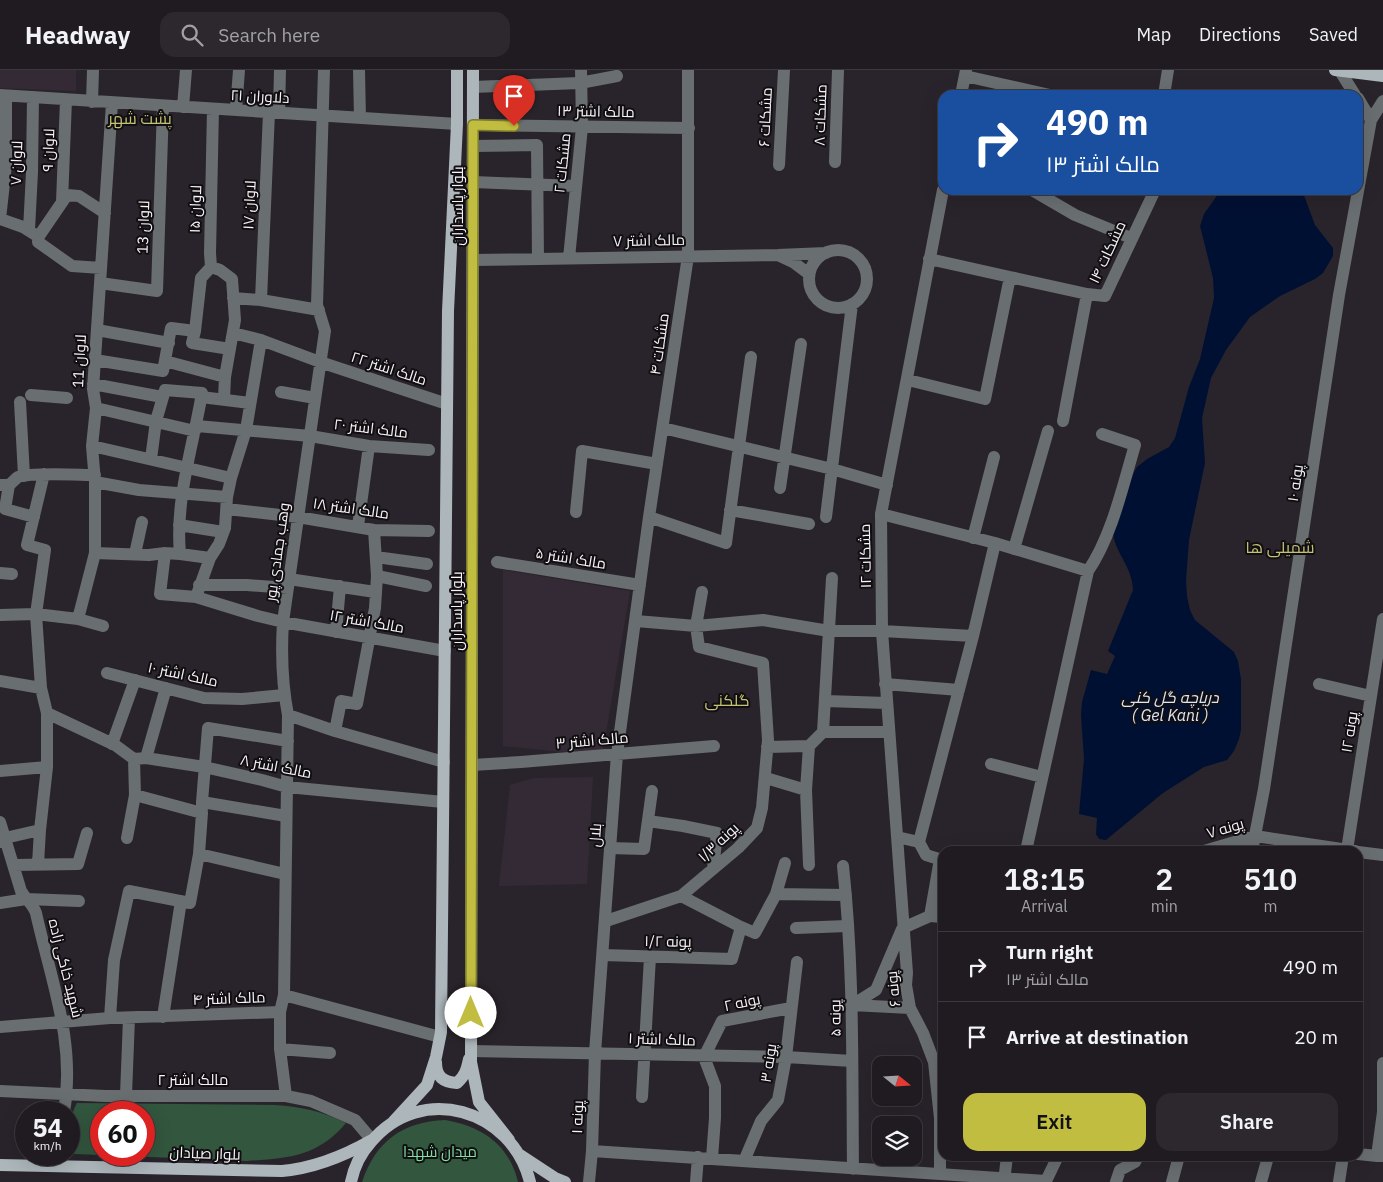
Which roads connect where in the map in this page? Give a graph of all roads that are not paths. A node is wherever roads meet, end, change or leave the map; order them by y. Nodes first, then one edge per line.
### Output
1 (93, 70) edge
2 (186, 70) edge
3 (239, 70) edge
4 (280, 70) edge
5 (324, 70) edge
6 (359, 70) edge
7 (457, 70) edge
8 (473, 70) edge
9 (688, 70) edge
10 (784, 70) edge
11 (838, 70) edge
12 (1168, 70) edge
13 (1335, 70) edge
14 (1340, 71) edge
15 (966, 73) edge
16 (580, 76) edge
17 (617, 76) dead end
18 (1383, 76) edge
19 (473, 87) junction
20 (962, 90) edge
21 (1031, 90) edge
22 (1165, 90) edge
23 (1353, 90) edge
24 (3, 95) edge
25 (33, 97) junction
26 (66, 100) junction
27 (1383, 100) edge
28 (92, 102) junction
29 (112, 103) junction
30 (163, 106) junction
31 (1363, 106) edge
32 (182, 107) junction
33 (213, 109) junction
34 (236, 110) junction
35 (274, 113) junction
36 (324, 116) junction
37 (360, 118) junction
38 (1371, 120) junction
39 (457, 124) junction
40 (473, 125) junction
41 (582, 127) junction
42 (689, 128) junction
43 (473, 146) junction
44 (835, 162) dead end
45 (1363, 164) edge
46 (779, 165) dead end
47 (473, 182) junction
48 (536, 186) junction
49 (575, 186) junction
50 (942, 195) edge
51 (1041, 195) edge
52 (1152, 195) edge
53 (1357, 195) edge
54 (62, 202) junction
55 (105, 213) junction
56 (0, 219) edge
57 (35, 236) junction
58 (1131, 238) junction
59 (826, 253) junction
60 (778, 255) junction
61 (688, 256) junction
62 (569, 258) junction
63 (538, 259) junction
64 (929, 259) junction
65 (473, 260) junction
66 (211, 267) junction
67 (100, 268) junction
68 (809, 274) junction
69 (1010, 277) junction
70 (100, 283) junction
71 (1087, 294) junction
72 (233, 298) junction
73 (261, 300) junction
74 (852, 304) junction
75 (319, 310) junction
76 (97, 330) junction
77 (195, 332) junction
78 (233, 333) junction
79 (261, 340) junction
80 (169, 342) junction
81 (801, 344) dead end
82 (230, 349) junction
83 (751, 357) dead end
84 (95, 360) junction
85 (165, 360) junction
86 (320, 362) junction
87 (225, 377) junction
88 (908, 380) junction
89 (93, 384) junction
90 (281, 392) dead end
91 (162, 397) junction
92 (202, 397) junction
93 (67, 398) dead end
94 (315, 398) junction
95 (224, 399) junction
96 (250, 403) junction
97 (447, 404) junction
98 (96, 408) junction
99 (156, 421) junction
100 (1063, 421) dead end
101 (196, 428) junction
102 (663, 428) junction
103 (246, 430) junction
104 (1048, 431) dead end
105 (1102, 434) dead end
106 (310, 436) junction
107 (92, 446) junction
108 (369, 446) junction
109 (738, 446) junction
110 (429, 450) dead end
111 (784, 457) junction
112 (994, 457) dead end
113 (151, 459) junction
114 (658, 464) junction
115 (187, 468) junction
116 (832, 469) junction
117 (44, 474) junction
118 (24, 476) junction
119 (95, 478) junction
120 (231, 478) junction
121 (887, 484) junction
122 (5, 485) edge
123 (780, 488) dead end
124 (182, 493) junction
125 (227, 503) junction
126 (730, 510) junction
127 (576, 512) dead end
128 (881, 514) junction
129 (34, 516) junction
130 (298, 517) junction
131 (649, 517) junction
132 (826, 517) dead end
133 (142, 522) dead end
134 (809, 524) dead end
135 (179, 525) junction
136 (358, 526) junction
137 (374, 530) junction
138 (429, 531) dead end
139 (223, 532) junction
140 (973, 538) junction
141 (995, 543) junction
142 (1014, 549) junction
143 (95, 553) junction
144 (165, 553) junction
145 (135, 554) junction
146 (180, 554) junction
147 (376, 557) junction
148 (210, 558) junction
149 (497, 562) dead end
150 (428, 564) dead end
151 (1088, 570) junction
152 (377, 576) junction
153 (832, 578) dead end
154 (289, 583) junction
155 (640, 585) junction
156 (340, 586) junction
157 (426, 586) dead end
158 (198, 591) junction
159 (375, 592) junction
160 (702, 592) dead end
161 (36, 614) junction
162 (0, 615) edge
163 (78, 619) junction
164 (1383, 619) edge
165 (636, 621) junction
166 (283, 622) junction
167 (103, 626) dead end
168 (696, 626) junction
169 (829, 631) junction
170 (882, 631) junction
171 (336, 632) junction
172 (973, 636) junction
173 (368, 638) junction
174 (445, 651) junction
175 (107, 673) dead end
176 (1379, 674) edge
177 (136, 680) junction
178 (0, 682) edge
179 (885, 684) junction
180 (1318, 684) dead end
181 (41, 688) junction
182 (166, 688) junction
183 (959, 690) junction
184 (284, 695) junction
185 (1371, 696) junction
186 (826, 702) junction
187 (886, 703) junction
188 (47, 713) junction
189 (288, 715) junction
190 (335, 731) junction
191 (822, 732) junction
192 (888, 732) junction
193 (288, 741) junction
194 (112, 744) junction
195 (714, 746) dead end
196 (809, 746) junction
197 (767, 747) junction
198 (618, 754) junction
199 (140, 759) junction
200 (444, 762) junction
201 (472, 764) junction
202 (991, 764) dead end
203 (47, 767) junction
204 (204, 767) junction
205 (0, 771) edge
206 (1042, 777) junction
207 (766, 778) junction
208 (287, 787) junction
209 (806, 790) junction
210 (652, 791) dead end
211 (135, 795) junction
212 (443, 802) junction
213 (202, 808) junction
214 (286, 816) junction
215 (648, 821) junction
216 (0, 822) edge
217 (40, 830) junction
218 (87, 833) dead end
219 (897, 836) junction
220 (1255, 836) junction
221 (128, 838) dead end
222 (3, 840) edge
223 (918, 842) junction
224 (1027, 846) edge
225 (1221, 846) edge
226 (1253, 846) edge
227 (1293, 846) edge
228 (1354, 846) edge
229 (610, 848) junction
230 (1363, 852) edge
231 (199, 854) junction
232 (1383, 855) edge
233 (938, 858) edge
234 (785, 863) dead end
235 (14, 864) junction
236 (38, 864) junction
237 (809, 865) dead end
238 (843, 866) dead end
239 (713, 869) junction
240 (285, 874) junction
241 (938, 893) edge
242 (776, 894) junction
243 (846, 895) junction
244 (681, 896) junction
245 (26, 899) junction
246 (79, 901) dead end
247 (181, 901) junction
248 (0, 903) edge
249 (936, 916) edge
250 (606, 921) junction
251 (847, 926) junction
252 (741, 927) junction
253 (796, 928) dead end
254 (903, 928) junction
255 (603, 955) junction
256 (650, 957) junction
257 (797, 962) dead end
258 (284, 995) junction
259 (852, 1005) junction
260 (792, 1008) junction
261 (910, 1008) junction
262 (280, 1012) junction
263 (162, 1017) junction
264 (110, 1018) junction
265 (129, 1018) junction
266 (63, 1022) junction
267 (0, 1027) edge
268 (440, 1037) junction
269 (280, 1049) junction
270 (471, 1051) junction
271 (330, 1053) dead end
272 (595, 1053) junction
273 (646, 1055) junction
274 (436, 1057) junction
275 (704, 1057) junction
276 (786, 1057) junction
277 (852, 1061) junction
278 (938, 1063) edge
279 (1383, 1063) edge
280 (0, 1091) edge
281 (67, 1093) junction
282 (126, 1095) junction
283 (286, 1096) junction
284 (642, 1097) dead end
285 (66, 1101) edge
286 (393, 1122) junction
287 (372, 1140) junction
288 (509, 1140) junction
289 (592, 1151) junction
290 (1363, 1154) edge
291 (520, 1155) junction
292 (1380, 1156) edge
293 (698, 1157) junction
294 (712, 1158) junction
295 (744, 1160) junction
296 (80, 1161) edge
297 (940, 1161) edge
298 (1006, 1161) edge
299 (1056, 1161) edge
300 (1136, 1161) edge
301 (1177, 1161) edge
302 (1267, 1161) edge
303 (1342, 1161) edge
304 (15, 1164) edge
305 (0, 1165) edge
306 (853, 1169) junction
307 (293, 1170) junction
308 (940, 1174) junction
309 (1004, 1180) edge
310 (1046, 1181) edge
311 (300, 1182) edge
312 (351, 1182) edge
313 (530, 1182) edge
314 (565, 1182) edge
315 (589, 1182) edge
316 (696, 1182) edge
317 (1116, 1182) edge
318 (1172, 1182) edge
319 (1261, 1182) edge
320 (1339, 1182) edge

1 - 28 street
2 - 32 street
3 - 34 street
4 - 35 street, لاوان ۱۷
5 - 36 street, وهب جمادی پور
6 - 37 street
7 - 39 main road, بلوار پاسداران
8 - 19 main road, بلوار پاسداران
9 - 42 street, مشکات ۴
10 - 46 street, مشکات ۶
11 - 44 street, مشکات ۸
12 - 22 street
13 - 14 main road
14 - 18 main road
14 - 23 street
15 - 20 street
15 - 21 street
16 - 17 street
16 - 19 street
16 - 41 street, مشکات ۲
19 - 40 main road, بلوار پاسداران
24 - 25 street, دلاوران ۲۱
24 - 56 street
25 - 26 street, دلاوران ۲۱
25 - 57 street, لاوان ۷
26 - 28 street, دلاوران ۲۱
26 - 54 street, لاوان ۹
27 - 38 street
28 - 29 street, دلاوران ۲۱
29 - 30 street, دلاوران ۲۱
29 - 55 street, لاوان 11
30 - 32 street, دلاوران ۲۱
30 - 70 street, لاوان 13
31 - 38 street
32 - 33 street, دلاوران ۲۱
33 - 34 street, دلاوران ۲۱
33 - 66 street, لاوان ۱۵
34 - 35 street, دلاوران ۲۱
35 - 36 street, دلاوران ۲۱
35 - 73 street, لاوان ۱۷
36 - 37 street, دلاوران ۲۱
36 - 75 street, وهب جمادی پور
37 - 39 street, دلاوران ۲۱
38 - 45 street, پونه ۱۰
39 - 97 main road, بلوار پاسداران
40 - 41 street, مالک اشتر ۱۳
40 - 43 main road, بلوار پاسداران
41 - 42 street, مالک اشتر ۱۳
41 - 49 street, مشکات ۲
42 - 61 street, مشکات ۴
43 - 47 main road, بلوار پاسداران
43 - 48 street
47 - 48 street
47 - 65 main road, بلوار پاسداران
48 - 49 street
48 - 63 street
49 - 62 street, مشکات ۲
50 - 64 street, مشکات ۱۲
51 - 58 street
52 - 58 street, مشکات ۱۴
53 - 220 street, پونه ۱۰
54 - 55 street
54 - 57 street
55 - 67 street, لاوان 11
56 - 57 street
57 - 67 street
58 - 71 street, مشکات ۱۴
59 - 60 street, مالک اشتر ۷
59 - 68 street
59 - 74 street
60 - 61 street, مالک اشتر ۷
60 - 68 street
61 - 62 street, مالک اشتر ۷
61 - 102 street, مشکات ۴
62 - 63 street, مالک اشتر ۷
63 - 65 street, مالک اشتر ۷
64 - 69 street, مشکات ۱۴
64 - 88 street, مشکات ۱۲
65 - 201 main road, بلوار پاسداران
66 - 72 street
66 - 77 street
67 - 70 street, لاوان 11
68 - 74 street
69 - 71 street, مشکات ۱۴
69 - 88 street
70 - 76 street, لاوان 11
71 - 100 street
72 - 73 street
72 - 78 street
73 - 75 street
74 - 116 street
75 - 86 street, وهب جمادی پور
76 - 80 street
76 - 84 street, لاوان 11
77 - 80 street
77 - 82 street
78 - 79 street, مالک اشتر ۲۲
78 - 82 street
79 - 86 street, مالک اشتر ۲۲
79 - 96 street
80 - 85 street
81 - 111 street
82 - 87 street
83 - 109 street
84 - 85 street
84 - 89 street, لاوان 11
85 - 87 street
86 - 94 street, وهب جمادی پور
86 - 97 street, مالک اشتر ۲۲
87 - 95 street
88 - 121 street, مشکات ۱۲
89 - 91 street
89 - 98 street, لاوان 11
90 - 94 street
91 - 92 street
91 - 99 street
92 - 95 street
92 - 101 street
93 - 118 street
94 - 106 street, وهب جمادی پور
95 - 96 street
96 - 103 street
97 - 174 main road, بلوار پاسداران
98 - 99 street, مالک اشتر ۲۰
98 - 107 street, لاوان 11
99 - 101 street, مالک اشتر ۲۰
99 - 113 street
101 - 103 street, مالک اشتر ۲۰
101 - 115 street
102 - 109 street
102 - 114 street, مشکات ۴
103 - 106 street, مالک اشتر ۲۰
103 - 120 street
104 - 142 street
105 - 151 street
106 - 108 street, مالک اشتر ۲۰
106 - 130 street, وهب جمادی پور
107 - 113 street
107 - 119 street, لاوان 11
108 - 110 street, مالک اشتر ۲۰
108 - 136 street
109 - 111 street
109 - 126 street
111 - 116 street
111 - 123 street
112 - 140 street
113 - 115 street
114 - 127 street
114 - 131 street, مشکات ۴
115 - 120 street
115 - 124 street
116 - 121 street
116 - 132 street
117 - 118 street, مالک اشتر ۱۸
117 - 119 street, مالک اشتر ۱۸
117 - 129 street
118 - 122 street
119 - 124 street, مالک اشتر ۱۸
119 - 143 street, لاوان 11
120 - 125 street
121 - 128 street, مشکات ۱۲
122 - 129 street
124 - 125 street, مالک اشتر ۱۸
124 - 135 street
125 - 130 street, مالک اشتر ۱۸
125 - 139 street
126 - 131 street
126 - 134 street
128 - 140 street
128 - 170 street, مشکات ۱۲
129 - 161 street
130 - 136 street, مالک اشتر ۱۸
130 - 154 street, وهب جمادی پور
131 - 155 street, مشکات ۴
133 - 145 street
135 - 139 street
135 - 146 street
136 - 137 street, مالک اشتر ۱۸
137 - 138 street, مالک اشتر ۱۸
137 - 147 street
139 - 148 street
140 - 141 street
141 - 142 street
141 - 172 street
142 - 151 street
143 - 145 street
143 - 163 street, لاوان 11
144 - 145 street
144 - 146 street
144 - 158 street
146 - 148 street
147 - 150 street
147 - 152 street
148 - 158 street
149 - 155 street, مالک اشتر ۵
151 - 206 street
152 - 157 street
152 - 159 street
153 - 169 street
154 - 156 street
154 - 158 street
154 - 166 street, وهب جمادی پور
155 - 165 street, مشکات ۴
156 - 159 street
156 - 171 street
158 - 166 street, مالک اشتر ۱۲
159 - 173 street
160 - 168 street
161 - 162 street
161 - 163 street
161 - 181 street
163 - 167 street
164 - 176 street, پونه ۱۲
165 - 168 street
165 - 198 street, بلال
166 - 171 street, مالک اشتر ۱۲
166 - 184 street, وهب جمادی پور
168 - 169 street
168 - 197 street, پونه ۱/۳
169 - 170 street
169 - 186 street
170 - 172 street
170 - 179 street, مشکات ۱۲
171 - 173 street, مالک اشتر ۱۲
172 - 183 street
173 - 174 street, مالک اشتر ۱۲
173 - 190 street
174 - 200 main road, بلوار پاسداران
175 - 177 street, مالک اشتر ۱۰
176 - 185 street, پونه ۱۲
177 - 182 street, مالک اشتر ۱۰
177 - 194 street
178 - 181 street
179 - 183 street
179 - 187 street, مشکات ۱۲
180 - 185 street
181 - 188 street
182 - 184 street, مالک اشتر ۱۰
182 - 199 street
183 - 223 street
184 - 189 street, وهب جمادی پور
185 - 228 street, پونه ۱۲
186 - 187 street
186 - 191 street
187 - 192 street, مشکات ۱۲
188 - 194 street
188 - 203 street
189 - 190 street
189 - 193 street, وهب جمادی پور
190 - 200 street
191 - 192 street
191 - 196 street
192 - 219 street, مشکات ۱۲
193 - 204 street
193 - 208 street, وهب جمادی پور
194 - 199 street
195 - 198 street, مالک اشتر ۳
196 - 197 street
196 - 209 street
197 - 207 street, پونه ۱/۳
198 - 201 street, مالک اشتر ۳
198 - 229 street, بلال
199 - 204 street, مالک اشتر ۸
199 - 211 street
200 - 212 main road, بلوار پاسداران
201 - 270 main road, بلوار پاسداران
202 - 206 street
203 - 205 street
203 - 217 street
204 - 208 street, مالک اشتر ۸
204 - 213 street
206 - 224 street
207 - 209 street
207 - 239 street, پونه ۱/۳
208 - 212 street, مالک اشتر ۸
208 - 214 street, وهب جمادی پور
209 - 237 street
210 - 215 street
211 - 213 street
211 - 221 street
212 - 268 main road, بلوار پاسداران
213 - 214 street
213 - 231 street
214 - 240 street, وهب جمادی پور
215 - 229 street
215 - 239 street
216 - 222 street, شهید خاکی زاده
217 - 222 street
217 - 236 street
218 - 236 street
219 - 223 street
219 - 254 street, مشکات ۱۲
220 - 225 street, پونه ۷
220 - 226 street, پونه ۱۰
220 - 227 street
222 - 235 street, شهید خاکی زاده
223 - 233 street
229 - 250 street, بلال
230 - 232 street
231 - 240 street
231 - 247 street
234 - 242 street
235 - 236 street
235 - 245 street, شهید خاکی زاده
238 - 243 street, پونه ۵
239 - 244 street, پونه ۱/۳
240 - 258 street, وهب جمادی پور
241 - 249 street
242 - 243 street
242 - 252 street
243 - 251 street, پونه ۵
244 - 250 street, پونه ۱/۳
244 - 252 street
245 - 246 street
245 - 248 street
245 - 266 street, شهید خاکی زاده
247 - 263 street
247 - 264 street
249 - 254 street
250 - 255 street, بلال
251 - 253 street
251 - 259 street, پونه ۵
252 - 256 street, پونه ۱/۲
254 - 259 street
254 - 261 street, پونه ۶
255 - 256 street, پونه ۱/۲
255 - 272 street, بلال
256 - 273 street
257 - 260 street, پونه ۳
258 - 262 street, مالک اشتر ۴
258 - 268 street, مالک اشتر ۴
259 - 261 street
259 - 277 street, پونه ۵
260 - 275 street, پونه ۲
260 - 276 street, پونه ۳
261 - 278 street, پونه ۶
262 - 263 street, مالک اشتر ۴
262 - 269 street
263 - 265 street, مالک اشتر ۴
264 - 265 street, مالک اشتر ۴
264 - 266 street, مالک اشتر ۴
265 - 282 street
266 - 267 street, مالک اشتر ۴
266 - 281 street, شهید خاکی زاده
268 - 274 main road, بلوار پاسداران
269 - 271 street
269 - 283 street
270 - 272 street, مالک اشتر ۱
270 - 274 main road
270 - 288 main road, بلوار پاسداران
272 - 273 street, مالک اشتر ۱
272 - 289 street, پونه ۱
273 - 275 street, مالک اشتر ۱
273 - 284 street
274 - 286 main road, بلوار پاسداران
275 - 276 street, مالک اشتر ۱
275 - 294 street
276 - 277 street, مالک اشتر ۱
276 - 295 street, پونه ۳
277 - 306 street, پونه ۵
279 - 292 street
280 - 281 street, مالک اشتر ۲
281 - 282 street, مالک اشتر ۲
281 - 285 street, شهید خاکی زاده
282 - 283 street, مالک اشتر ۲
283 - 287 street, مالک اشتر ۲
286 - 287 main road
286 - 288 main road
287 - 307 main road, بلوار صیادان
287 - 312 main road
288 - 291 main road
289 - 293 street
289 - 315 street, پونه ۱
290 - 292 street
291 - 313 main road
291 - 314 main road
293 - 294 street
293 - 316 street
294 - 295 street
295 - 306 street
296 - 307 main road, بلوار صیادان
297 - 308 street, پونه ۶
298 - 309 street
299 - 310 street
300 - 317 street
301 - 318 street
302 - 319 street
303 - 320 street
304 - 305 main road, بلوار صیادان
306 - 308 street
307 - 311 main road
308 - 309 street
309 - 310 street

